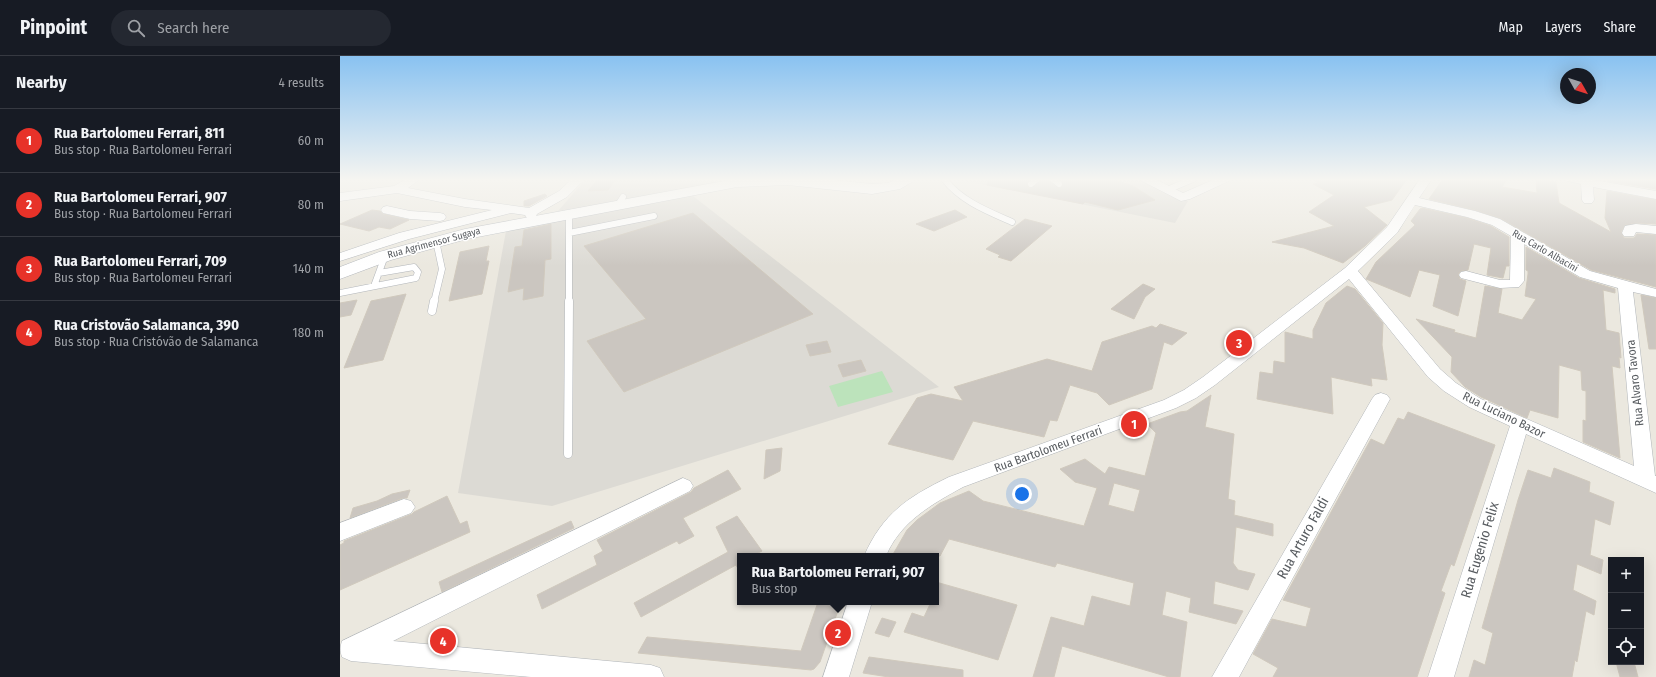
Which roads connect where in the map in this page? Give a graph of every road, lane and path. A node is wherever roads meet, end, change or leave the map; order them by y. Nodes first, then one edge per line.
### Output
1 (381, 208) edge
2 (455, 208) edge
3 (496, 208) edge
4 (544, 208) edge
5 (593, 208) edge
6 (985, 208) edge
7 (1406, 208) edge
8 (1445, 208) edge
9 (508, 210) junction
10 (569, 214) junction
11 (440, 216) junction
12 (654, 216) dead end
13 (531, 217) junction
14 (1012, 222) dead end
15 (1656, 230) edge
16 (569, 233) junction
17 (1629, 233) dead end
18 (1518, 235) junction
19 (404, 236) junction
20 (436, 241) junction
21 (340, 256) edge
22 (385, 256) junction
23 (1350, 271) junction
24 (340, 272) edge
25 (379, 273) junction
26 (1466, 275) dead end
27 (374, 286) junction
28 (1625, 286) junction
29 (340, 293) edge
30 (1656, 293) edge
31 (432, 310) dead end
32 (1380, 399) dead end
33 (1520, 424) junction
34 (568, 454) dead end
35 (1651, 482) edge
36 (683, 486) dead end
37 (404, 507) dead end
38 (340, 532) edge
39 (876, 553) edge
40 (859, 605) edge
41 (346, 650) edge
42 (651, 677) edge
43 (836, 677) edge
44 (1225, 677) edge
45 (1441, 677) edge

1 - 11 street
2 - 11 street
3 - 9 street
4 - 13 street
5 - 10 main road, Rua Agrimensor Sugaya
6 - 14 lane
7 - 23 street, Rua Bartolomeu Ferrari
8 - 18 street, Rua Carlo Albacini
9 - 13 street
9 - 19 street
10 - 13 main road, Rua Agrimensor Sugaya
10 - 16 lane
11 - 19 street
12 - 16 lane
13 - 20 main road, Rua Agrimensor Sugaya
15 - 17 street
16 - 34 lane
18 - 26 street
18 - 28 street, Rua Carlo Albacini
19 - 21 street
20 - 22 main road, Rua Agrimensor Sugaya
20 - 31 lane
22 - 24 main road, Rua Agrimensor Sugaya
22 - 25 lane
23 - 33 street, Rua Luciano Bazor
23 - 39 street, Rua Bartolomeu Ferrari
25 - 27 lane
25 - 27 lane
27 - 29 lane
28 - 30 street, Rua Carlo Albacini
28 - 35 street, Rua Alvaro Tavora
32 - 44 street, Rua Arturo Faldi
33 - 35 street, Rua Luciano Bazor
33 - 45 street, Rua Eugenio Felix
36 - 41 street
37 - 38 street
40 - 43 street
41 - 42 street

